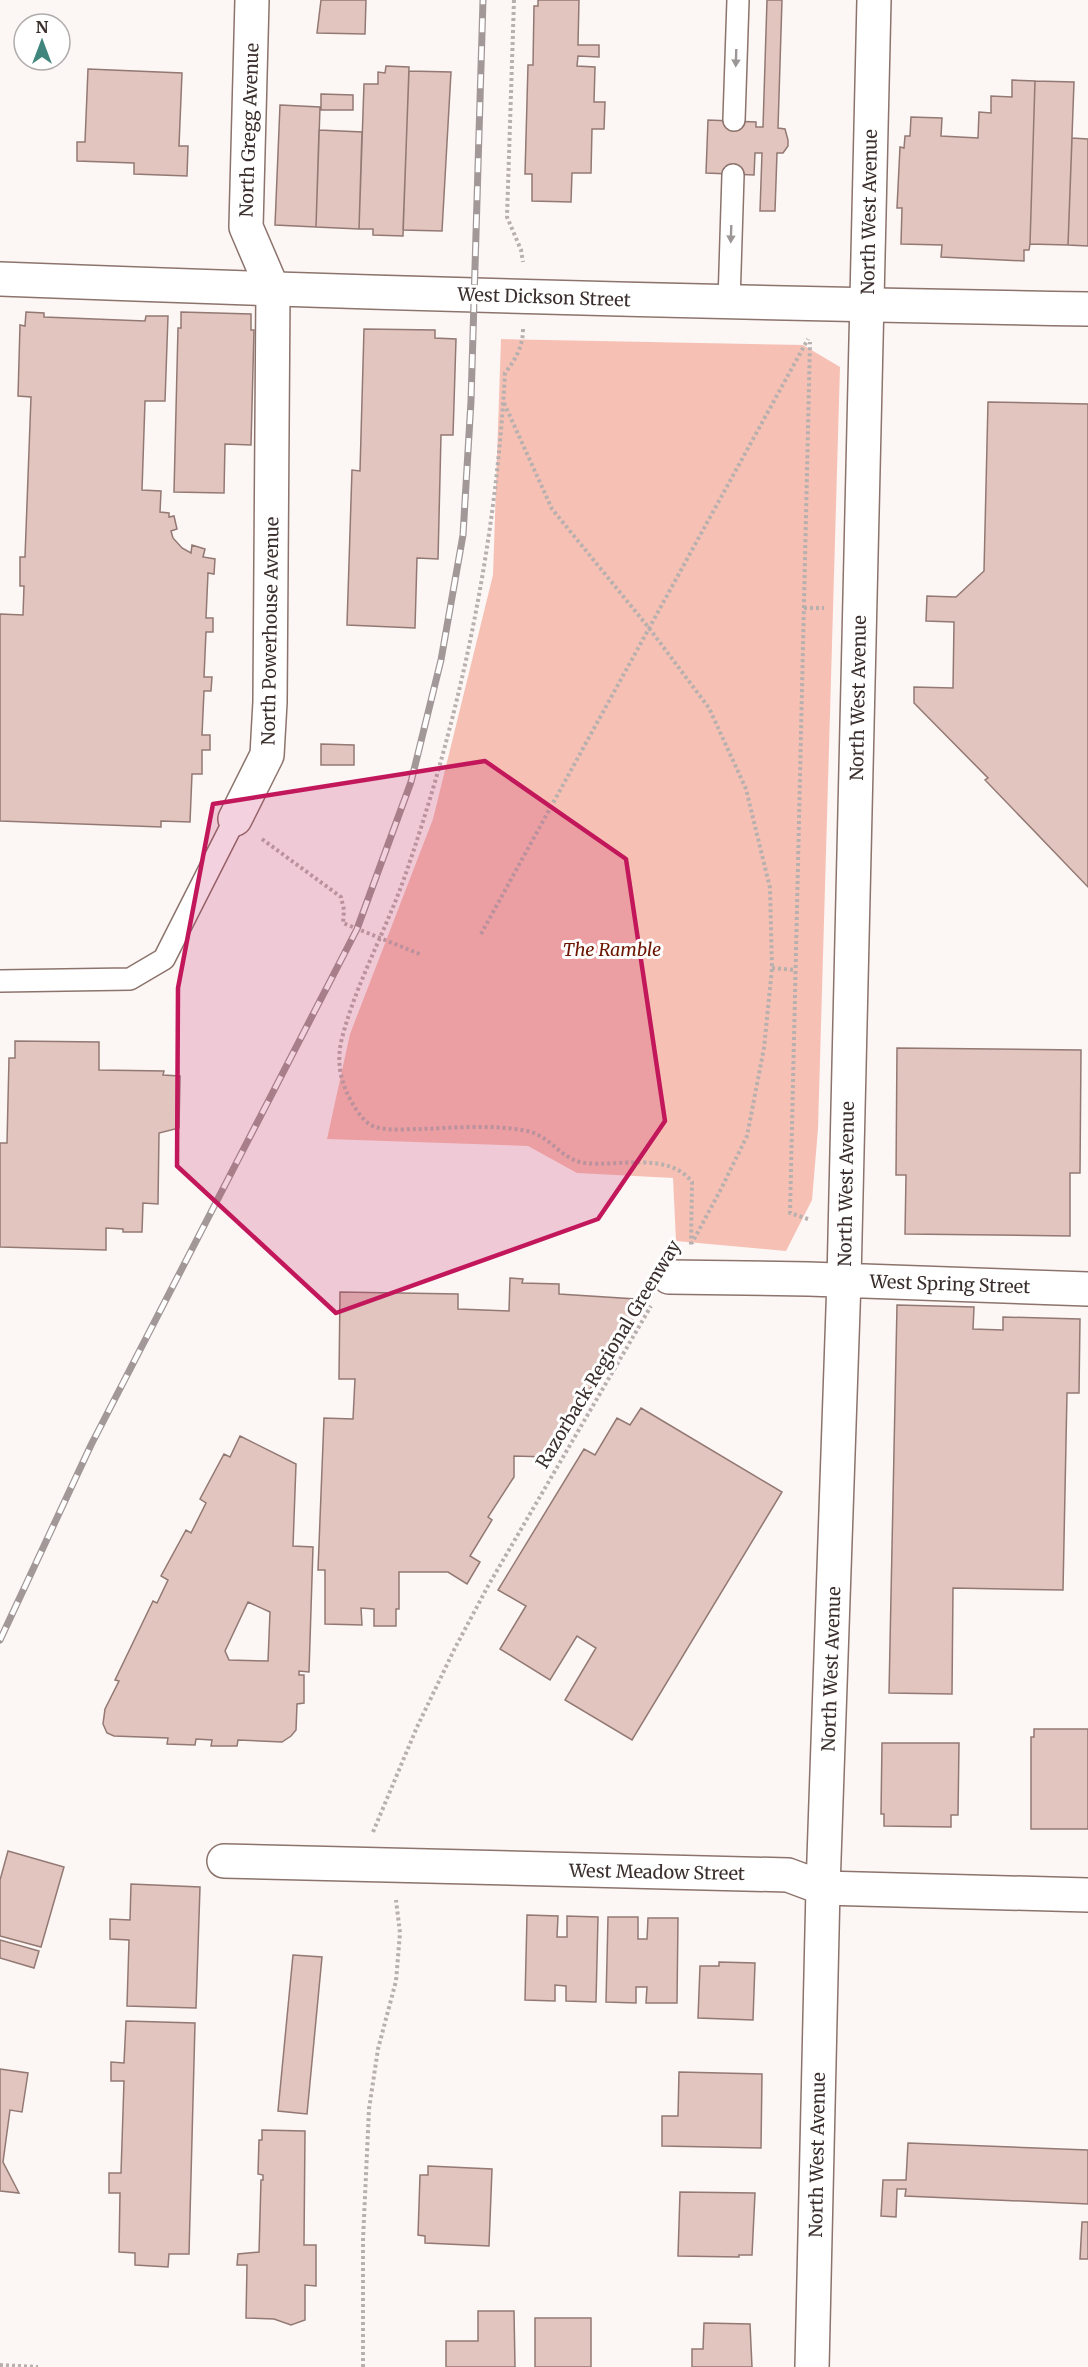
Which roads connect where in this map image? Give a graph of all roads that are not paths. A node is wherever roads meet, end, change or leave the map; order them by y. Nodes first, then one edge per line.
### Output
1 (252, 0) edge
2 (738, 0) edge
3 (874, 0) edge
4 (734, 120) dead end
5 (733, 175) dead end
6 (0, 279) edge
7 (273, 290) junction
8 (729, 302) junction
9 (867, 306) junction
10 (1088, 309) edge
11 (235, 819) joint
12 (0, 981) edge
13 (669, 1277) road end
14 (844, 1280) junction
15 (1088, 1289) edge
16 (224, 1861) dead end
17 (823, 1888) junction
18 (1088, 1895) edge
19 (812, 2367) edge

1 - 7 street, North Gregg Avenue
2 -> 4 lane
3 - 9 street, North West Avenue
5 -> 8 lane
6 - 7 street, West Dickson Street
7 - 8 street, West Dickson Street
7 - 11 street, North Powerhouse Avenue
8 - 9 street, West Dickson Street
9 - 10 street, West Dickson Street
9 - 14 street, North West Avenue
11 - 12 lane, North Powerhouse Avenue
13 - 14 street, West Spring Street
14 - 15 street, West Spring Street
14 - 17 street, North West Avenue
16 - 17 street, West Meadow Street
17 - 18 street, West Meadow Street
17 - 19 street, North West Avenue

